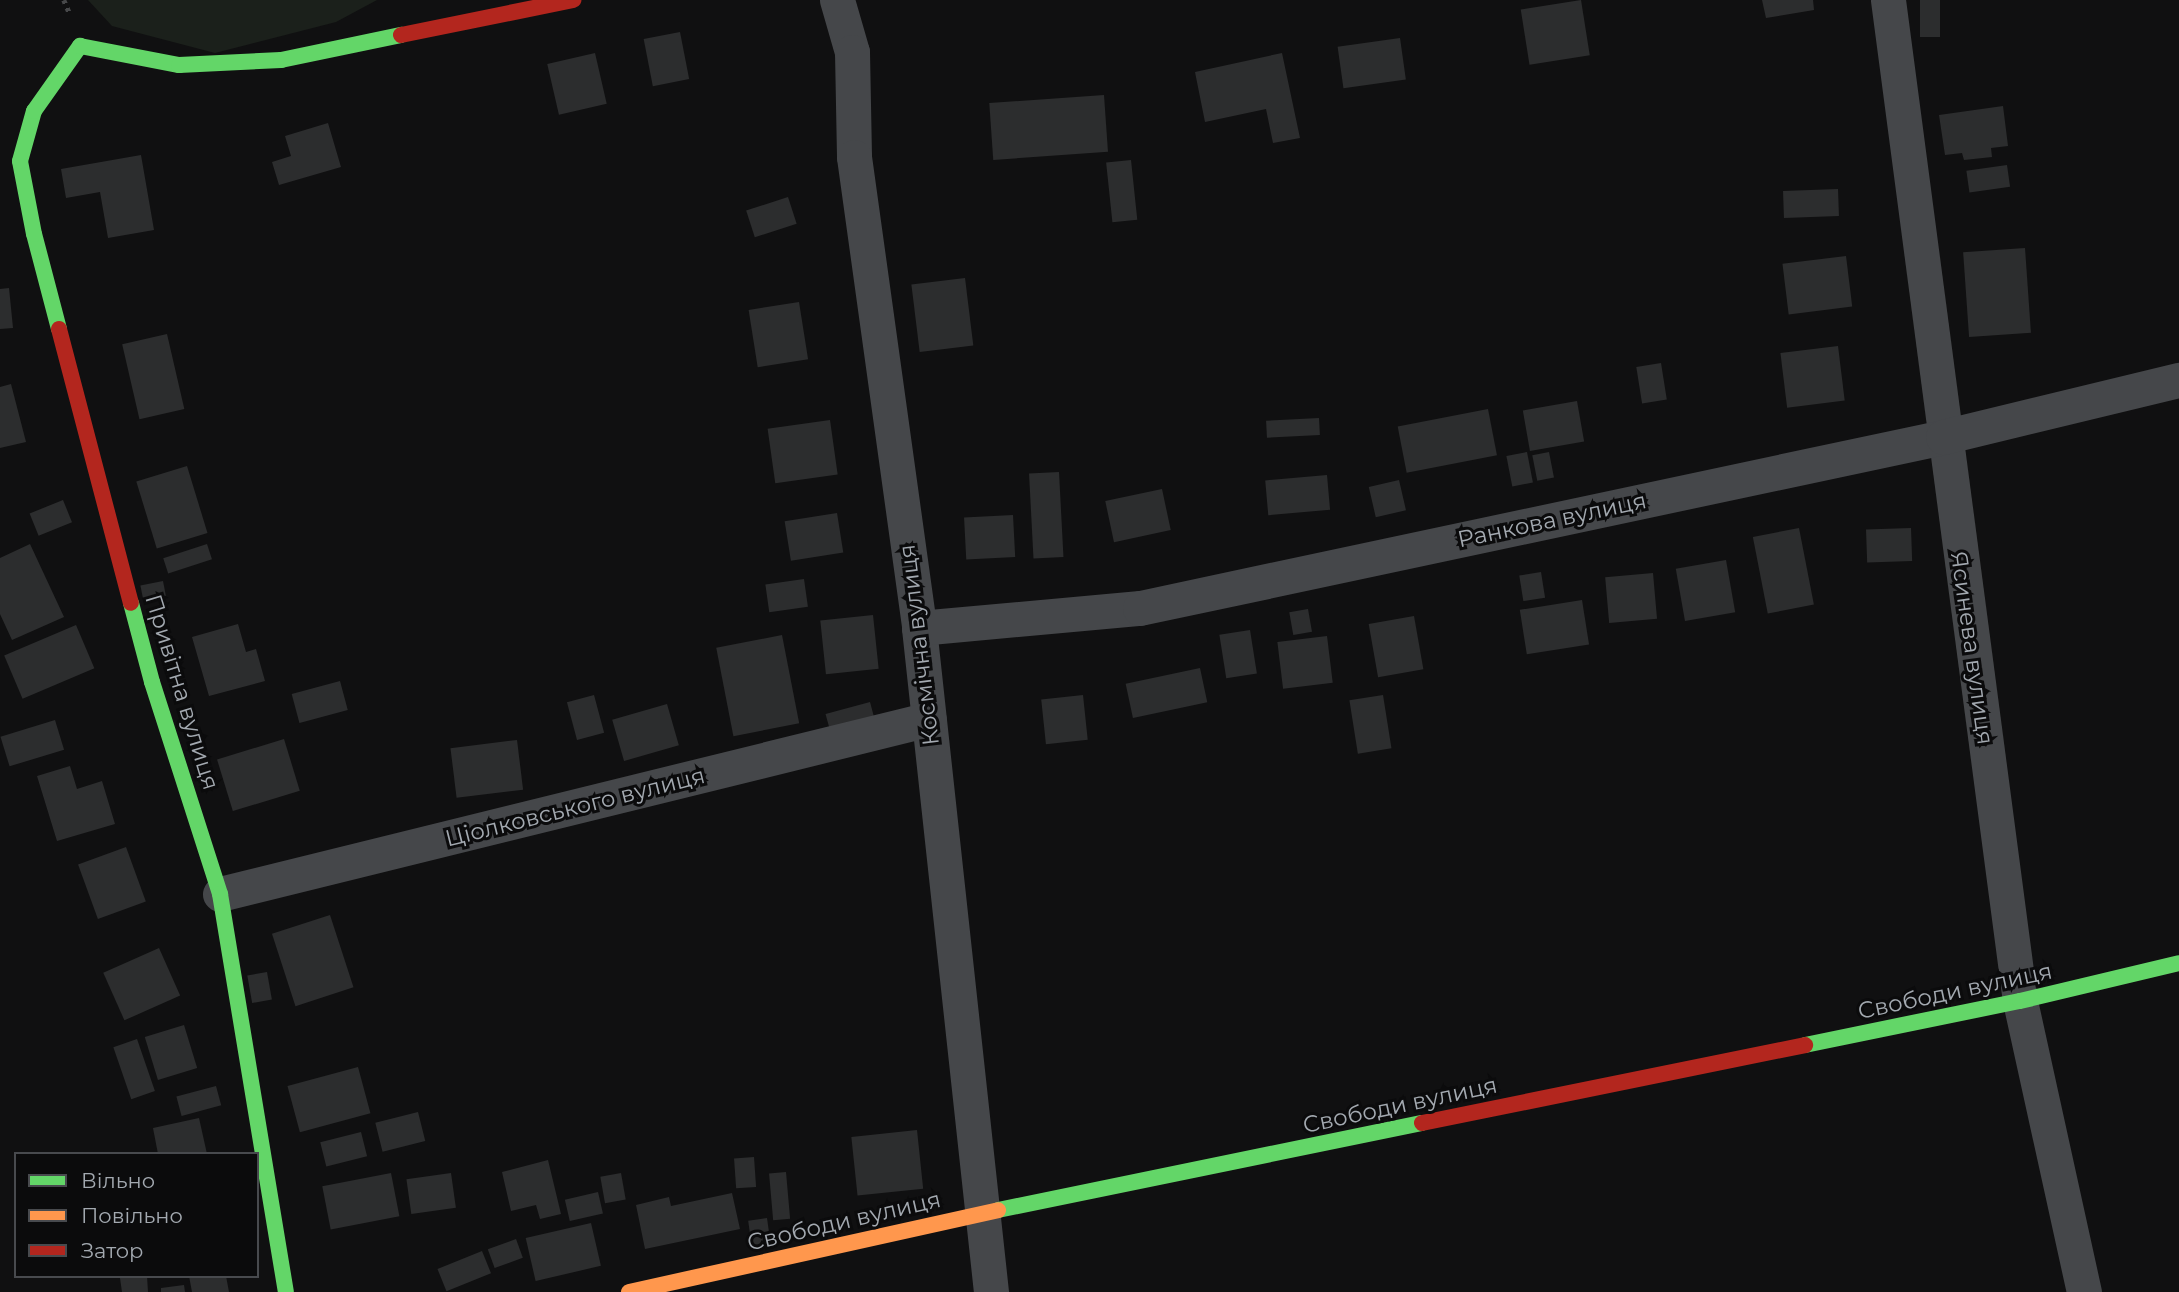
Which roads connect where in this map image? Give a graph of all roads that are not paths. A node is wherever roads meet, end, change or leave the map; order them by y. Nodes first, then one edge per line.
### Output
1 (573, 0) edge
2 (836, 0) edge
3 (1888, 0) edge
4 (2179, 380) edge
5 (1943, 437) junction
6 (919, 628) junction
7 (929, 719) junction
8 (220, 894) junction
9 (2179, 963) edge
10 (2020, 1001) junction
11 (982, 1213) junction
12 (286, 1292) edge
13 (629, 1292) edge
14 (991, 1292) edge
15 (2084, 1292) edge

1 - 8 street, Привітна вулиця
2 - 6 street, Космічна вулиця
3 - 5 street, Ясинева вулиця
4 - 5 street, Ранкова вулиця
5 - 6 street, Ранкова вулиця
5 - 10 street, Ясинева вулиця
6 - 7 street, Космічна вулиця
7 - 8 street, Ціолковського вулиця
7 - 11 street, Космічна вулиця
8 - 12 street, Привітна вулиця
9 - 10 street, Свободи вулиця
10 - 11 street, Свободи вулиця
10 - 15 street, Ясинева вулиця
11 - 13 street, Свободи вулиця
11 - 14 street, Космічна вулиця

